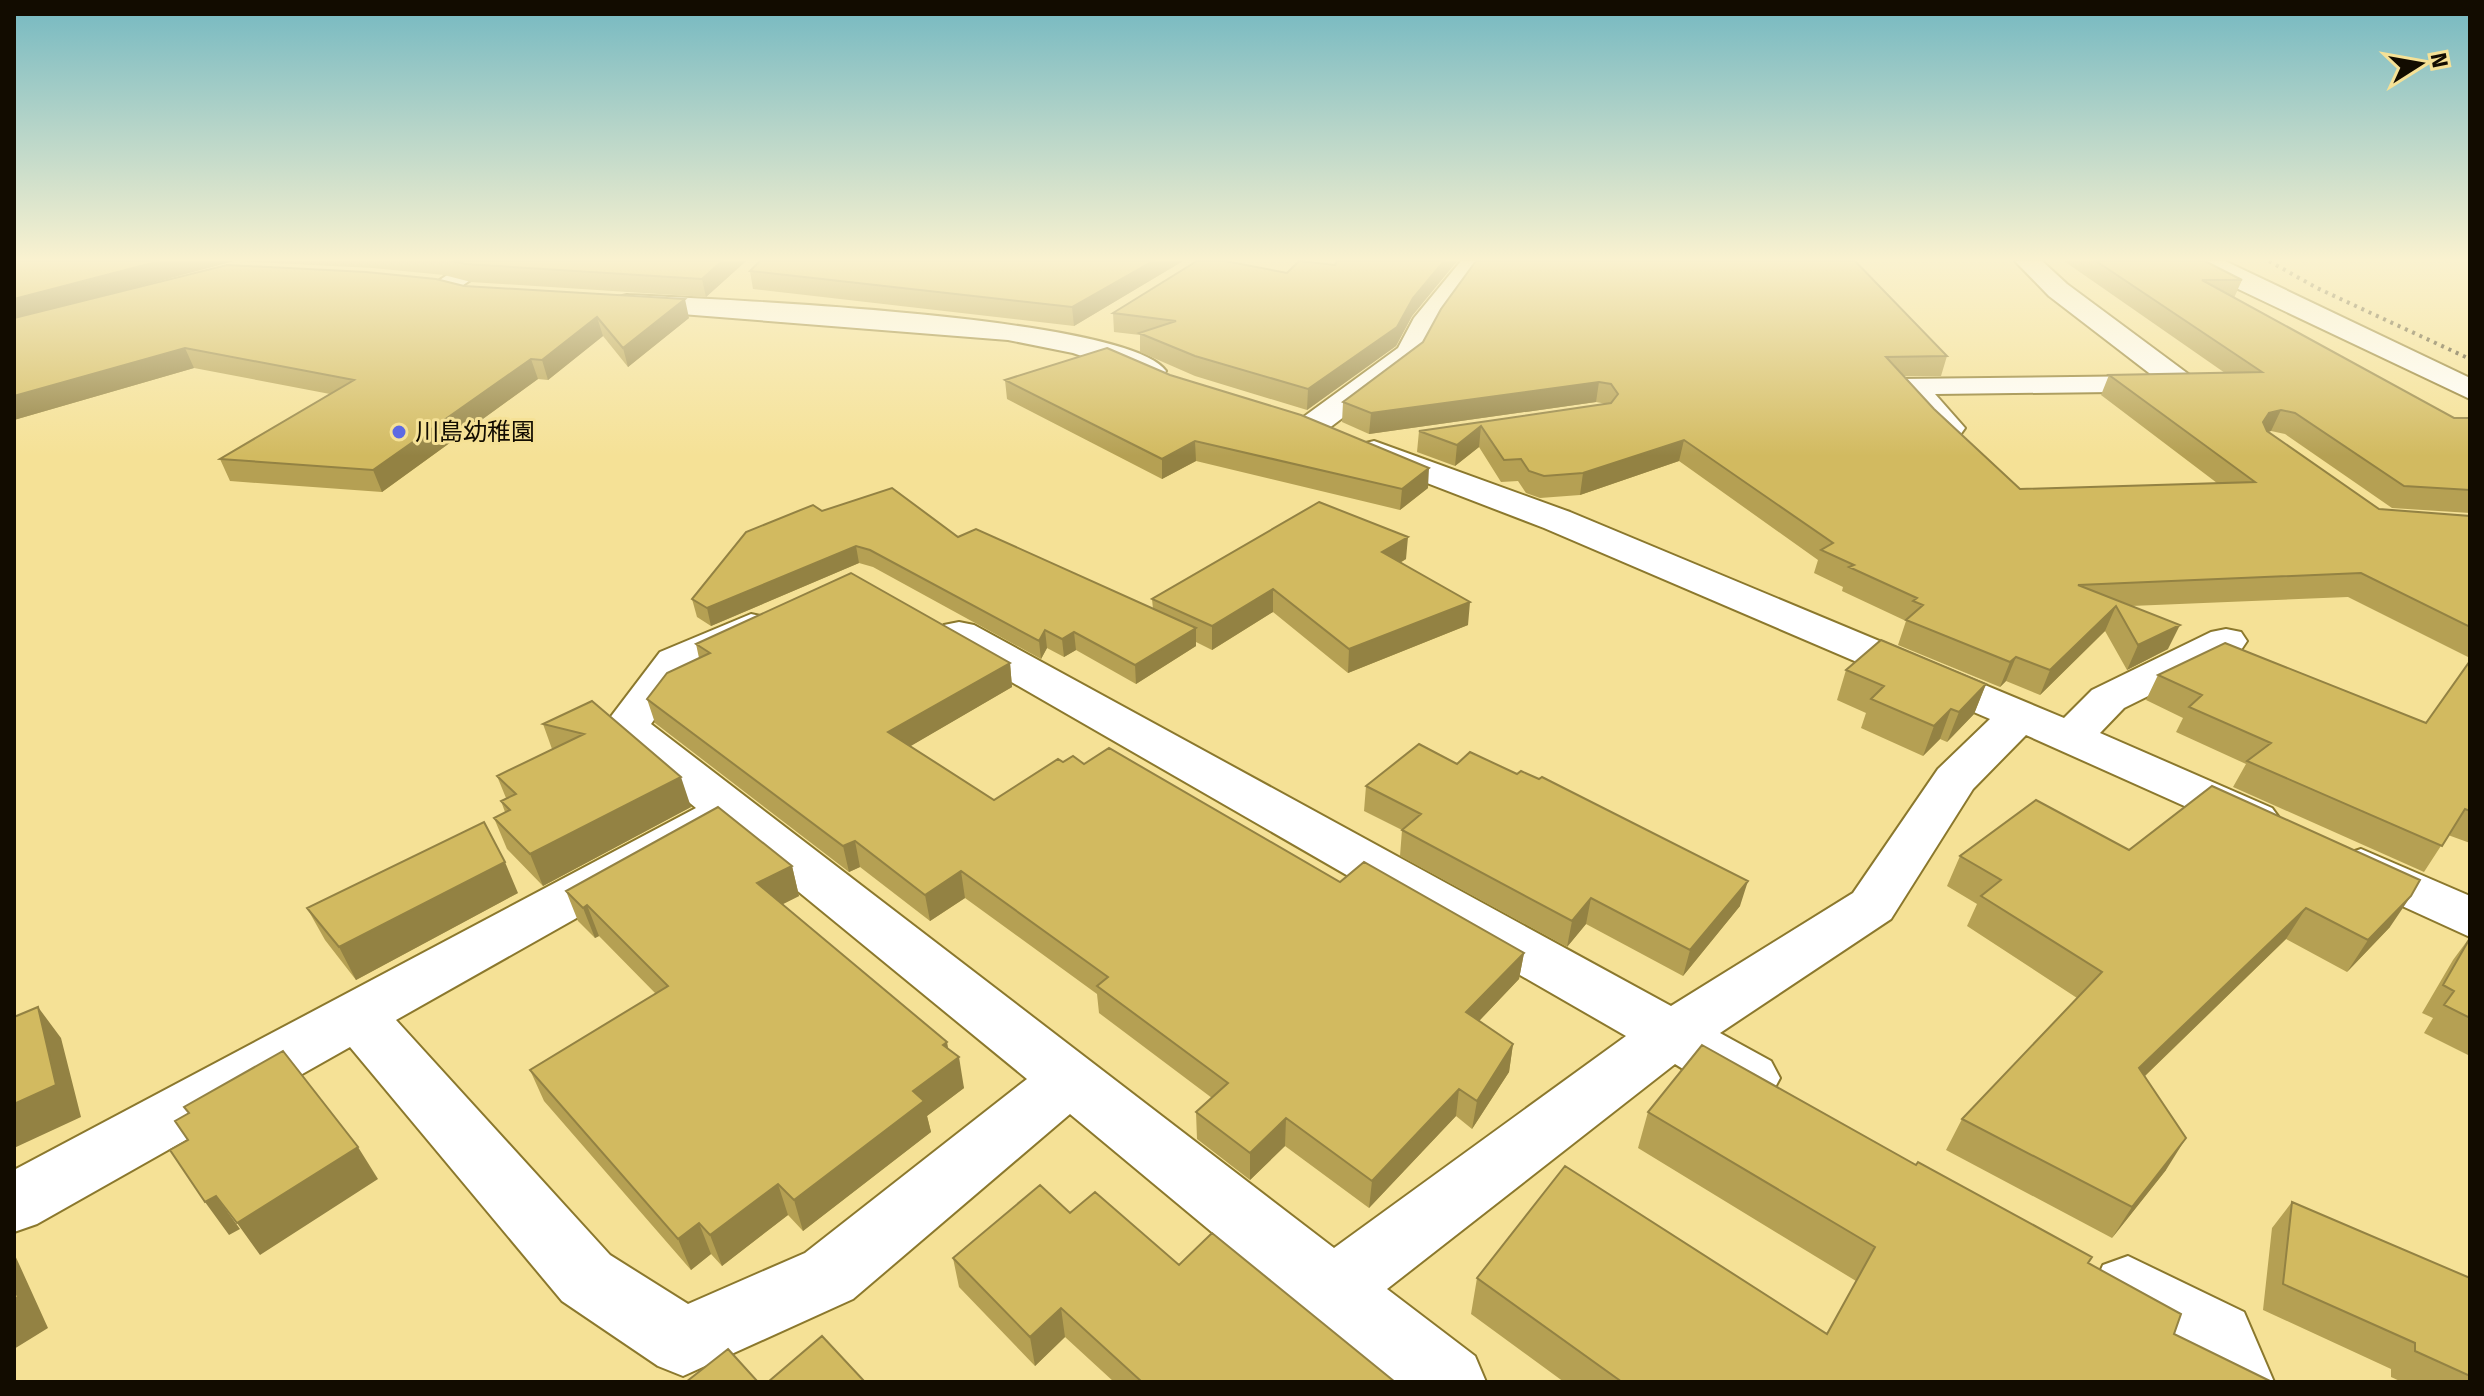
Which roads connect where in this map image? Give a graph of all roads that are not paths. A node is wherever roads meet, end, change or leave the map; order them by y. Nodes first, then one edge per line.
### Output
1 (965, 326) edge
2 (1423, 326) edge
3 (2106, 326) edge
4 (2336, 326) edge
5 (1097, 328) dead end
6 (1069, 344) junction
7 (1183, 385) edge
8 (2470, 390) edge
9 (1958, 437) edge
10 (1428, 438) edge
11 (1367, 447) junction
12 (801, 604) edge
13 (913, 609) edge
14 (2226, 641) edge
15 (2021, 714) junction
16 (2071, 736) junction
17 (730, 810) junction
18 (2470, 918) edge
19 (357, 1015) junction
20 (1671, 1035) junction
21 (1070, 1079) junction
22 (1794, 1103) edge
23 (14, 1203) edge
24 (2080, 1261) edge
25 (1334, 1288) junction
26 (2228, 1359) edge
27 (1449, 1382) edge

1 - 6 street
2 - 11 street
3 - 9 street
4 - 8 street
5 - 6 street
6 - 7 street
10 - 11 street
11 - 15 street
12 - 17 street
13 - 20 street
14 - 16 street
15 - 16 street
15 - 20 street
16 - 18 street
17 - 19 street
17 - 21 street
19 - 21 street
19 - 23 street
20 - 22 street
20 - 25 street
21 - 25 street
24 - 26 street
25 - 27 street

